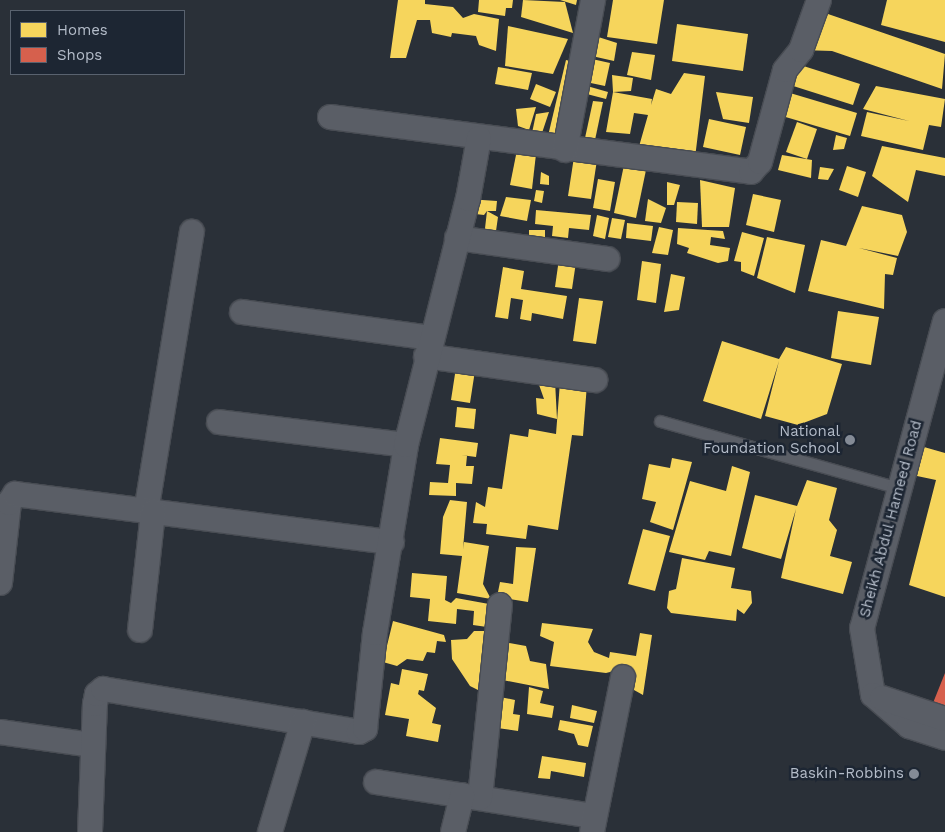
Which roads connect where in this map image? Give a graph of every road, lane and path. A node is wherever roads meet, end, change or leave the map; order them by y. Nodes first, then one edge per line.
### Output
1 (593, 0) edge
2 (819, 0) edge
3 (330, 117) dead end
4 (479, 138) junction
5 (565, 150) junction
6 (192, 232) dead end
7 (457, 238) junction
8 (608, 259) dead end
9 (242, 312) dead end
10 (945, 320) edge
11 (429, 347) junction
12 (595, 380) dead end
13 (660, 421) dead end
14 (219, 422) dead end
15 (406, 445) junction
16 (898, 488) junction
17 (150, 512) junction
18 (392, 542) junction
19 (1, 568) edge
20 (500, 606) dead end
21 (140, 630) dead end
22 (623, 677) dead end
23 (874, 695) junction
24 (945, 719) edge
25 (302, 722) junction
26 (0, 732) edge
27 (945, 738) edge
28 (93, 744) junction
29 (376, 782) dead end
30 (471, 797) junction
31 (593, 824) edge
32 (90, 832) edge
33 (270, 832) edge
34 (453, 832) edge

1 - 5 street
2 - 5 street
3 - 4 street
4 - 5 street
4 - 7 street
6 - 17 street
7 - 8 street
7 - 11 street
9 - 11 street
10 - 16 street, Sheikh Abdul Hameed Road
11 - 12 street
11 - 15 street
13 - 16 lane
14 - 15 street
15 - 18 street
16 - 23 street, Sheikh Abdul Hameed Road
17 - 18 street
17 - 19 street
17 - 21 street
18 - 25 street
20 - 30 street
22 - 31 street
23 - 24 street
23 - 27 street
25 - 28 street
25 - 33 street
26 - 28 street
28 - 32 street
29 - 30 street
30 - 31 street
30 - 34 street

